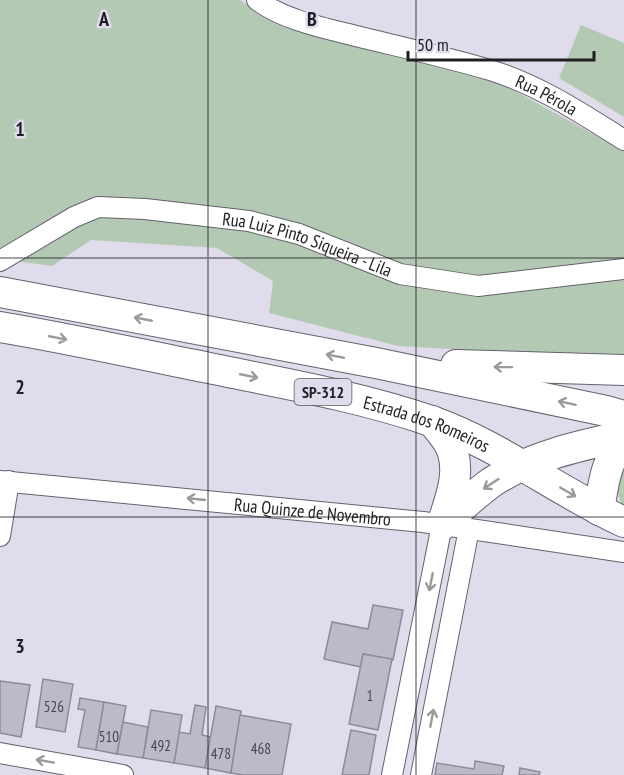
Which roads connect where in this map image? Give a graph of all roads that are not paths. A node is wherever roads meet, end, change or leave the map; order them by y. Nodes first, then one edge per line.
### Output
1 (257, 0) edge
2 (624, 140) edge
3 (0, 261) edge
4 (624, 269) edge
5 (0, 292) edge
6 (0, 327) edge
7 (376, 363) junction
8 (624, 370) edge
9 (624, 417) edge
10 (432, 421) junction
11 (624, 438) edge
12 (522, 466) junction
13 (5, 481) edge
14 (612, 516) edge
15 (456, 527) junction
16 (0, 536) edge
17 (624, 552) edge
18 (0, 753) edge
19 (123, 775) edge
20 (393, 775) edge
21 (420, 775) edge

1 - 2 street, Rua Pérola
3 - 4 street, Rua Luiz Pinto Siqueira - Lila
7 -> 5 main road, SP-312
6 -> 10 main road, Estrada dos Romeiros / SP-312
8 -> 7 main road
9 -> 7 main road, SP-312
10 - 12 main road, Estrada dos Romeiros / SP-312
10 - 15 main road
11 - 12 main road
11 - 14 main road
12 -> 14 main road, Estrada dos Romeiros / SP-312
12 -> 15 main road
15 -> 13 street, Rua Quinze de Novembro
13 - 16 street
15 - 17 street, Rua Quinze de Novembro
15 -> 20 street
21 -> 15 street
19 -> 18 street

